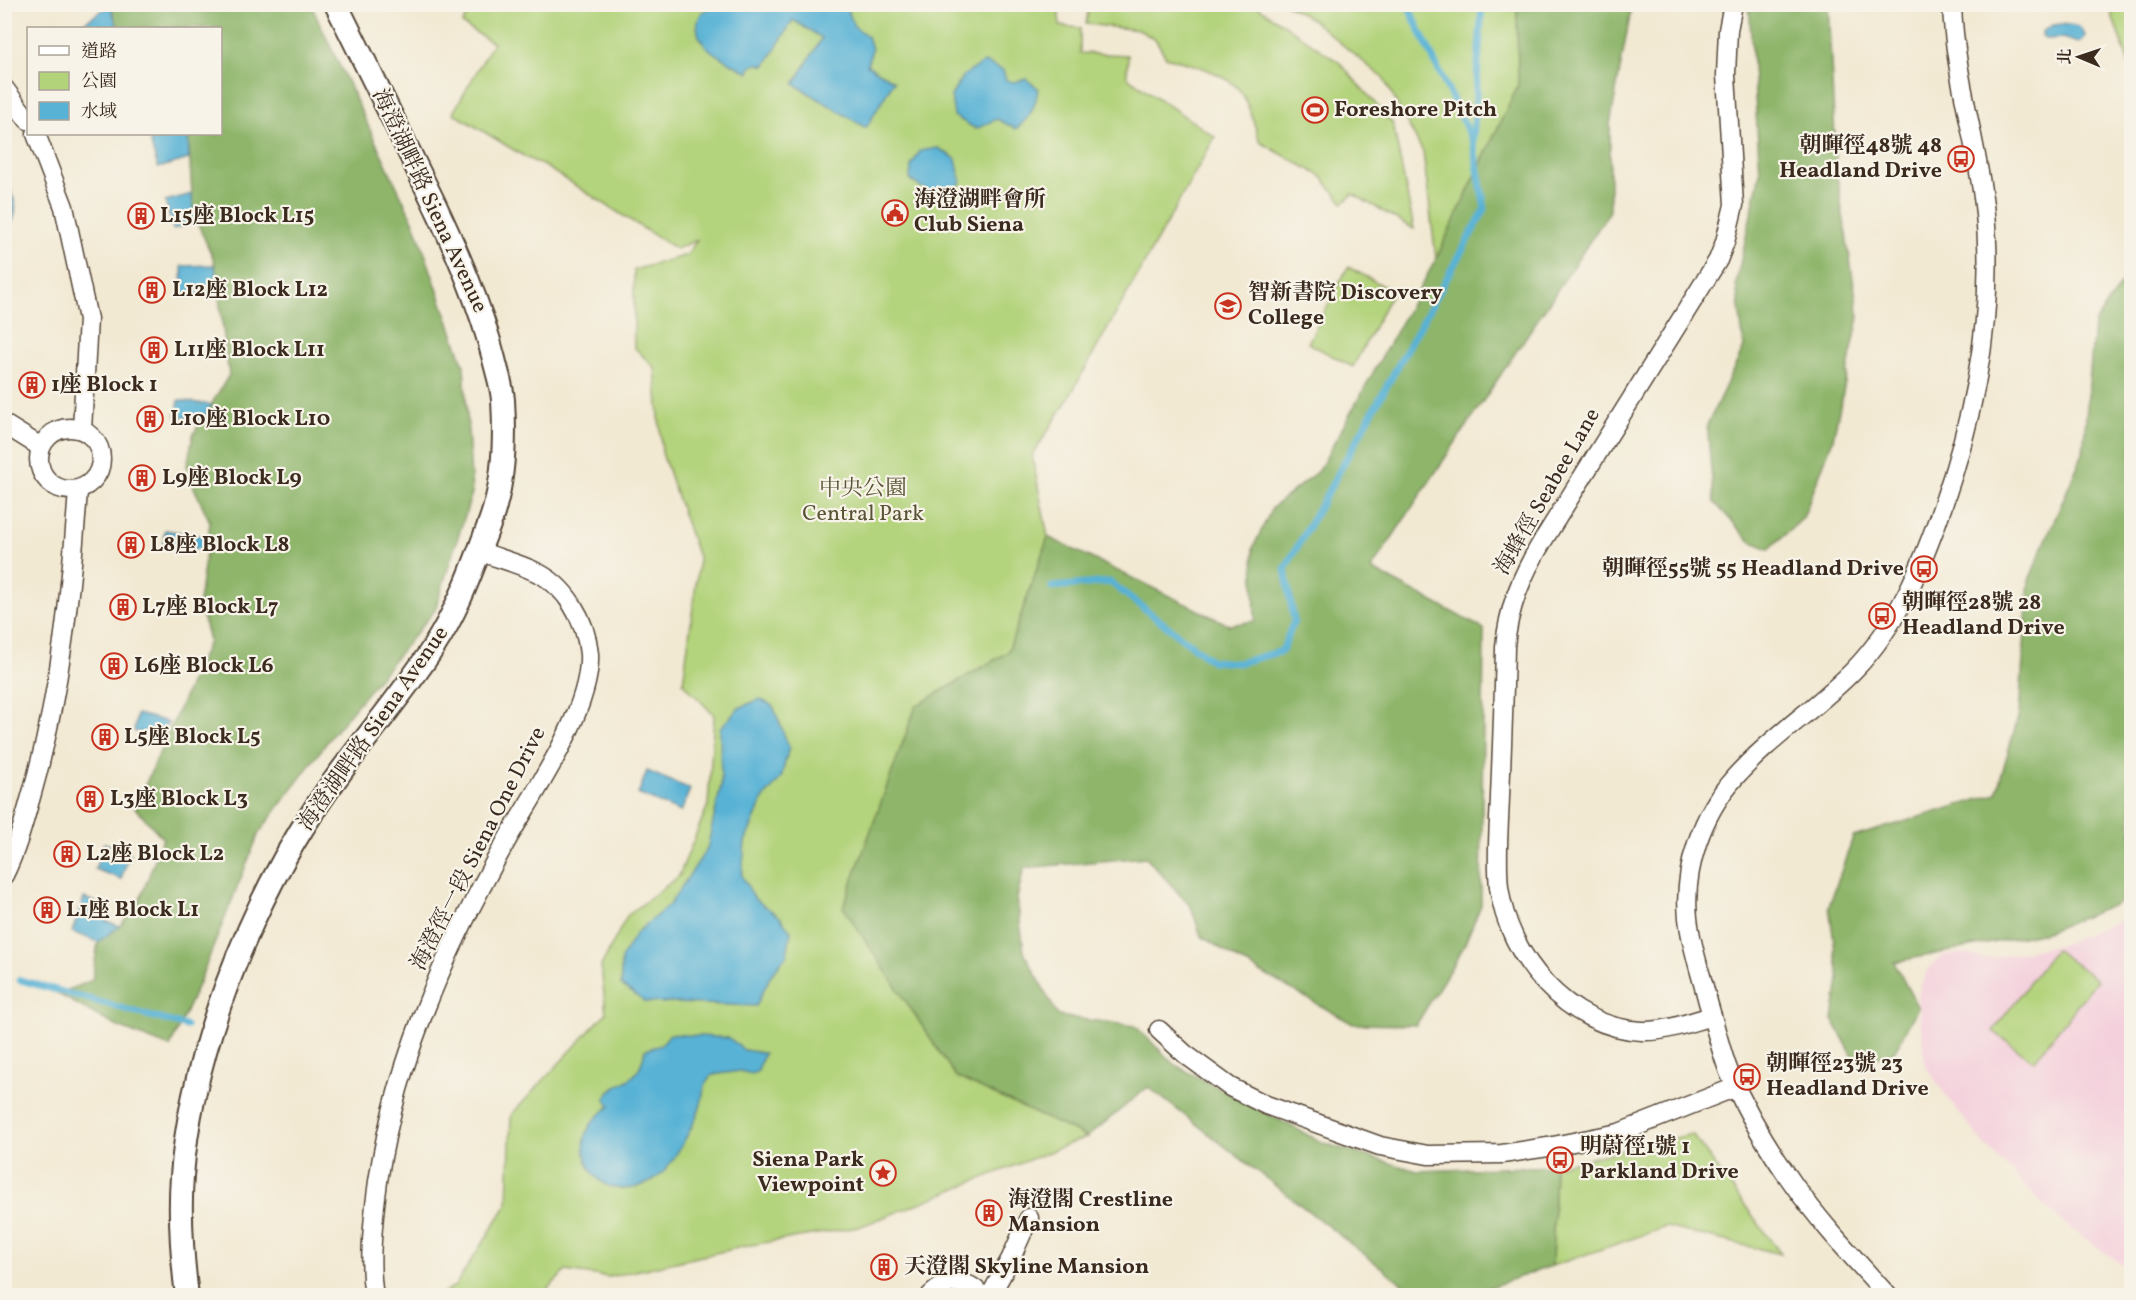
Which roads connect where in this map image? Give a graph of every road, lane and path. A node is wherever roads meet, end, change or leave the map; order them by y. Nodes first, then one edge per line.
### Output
1 (336, 4) edge
2 (1733, 4) edge
3 (1952, 4) edge
4 (4, 88) edge
5 (27, 119) edge
6 (36, 135) edge
7 (4, 424) edge
8 (82, 430) junction
9 (41, 447) junction
10 (78, 490) junction
11 (479, 551) junction
12 (4, 875) edge
13 (1713, 1017) junction
14 (1159, 1030) dead end
15 (1736, 1087) junction
16 (1029, 1218) dead end
17 (187, 1296) edge
18 (374, 1296) edge
19 (930, 1296) edge
20 (982, 1296) edge
21 (990, 1296) edge
22 (1888, 1296) edge

1 - 11 street, 海澄湖畔路 Siena Avenue
2 - 13 street, 海蜂徑 Seabee Lane
3 - 13 street
4 - 5 street
6 - 8 street
7 - 9 street
8 - 9 street
8 - 10 street
9 - 10 street
10 - 12 street
11 - 17 street, 海澄湖畔路 Siena Avenue
11 - 18 street, 海澄徑一段 Siena One Drive
13 - 15 street
14 - 15 street
15 - 22 street
16 - 21 street
19 - 20 street

